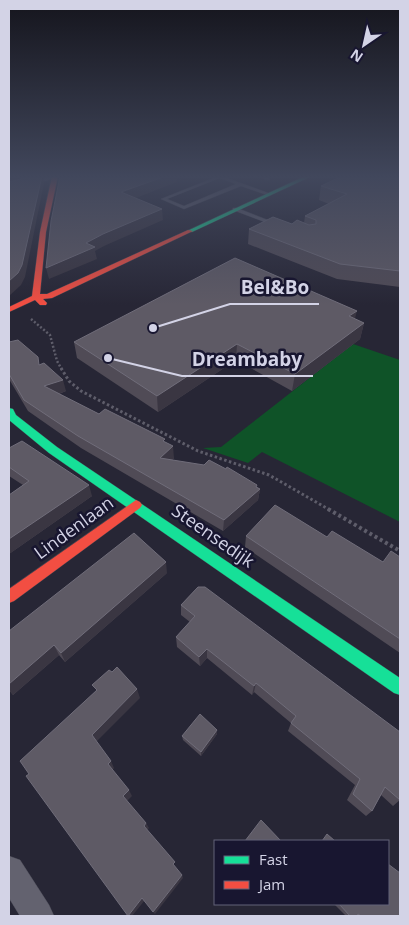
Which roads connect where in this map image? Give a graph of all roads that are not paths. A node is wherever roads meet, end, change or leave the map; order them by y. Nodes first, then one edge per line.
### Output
1 (46, 219) edge
2 (214, 219) edge
3 (262, 219) edge
4 (282, 227) edge
5 (43, 298) junction
6 (9, 310) edge
7 (9, 318) edge
8 (10, 416) edge
9 (136, 504) junction
10 (9, 597) edge
11 (400, 687) edge
12 (9, 872) edge
13 (38, 916) edge

1 - 5 street
2 - 5 street
3 - 4 lane
5 - 6 street
5 - 7 street
8 - 9 street, Steensedijk
9 - 10 street, Lindenlaan
9 - 11 street, Steensedijk
12 - 13 street

